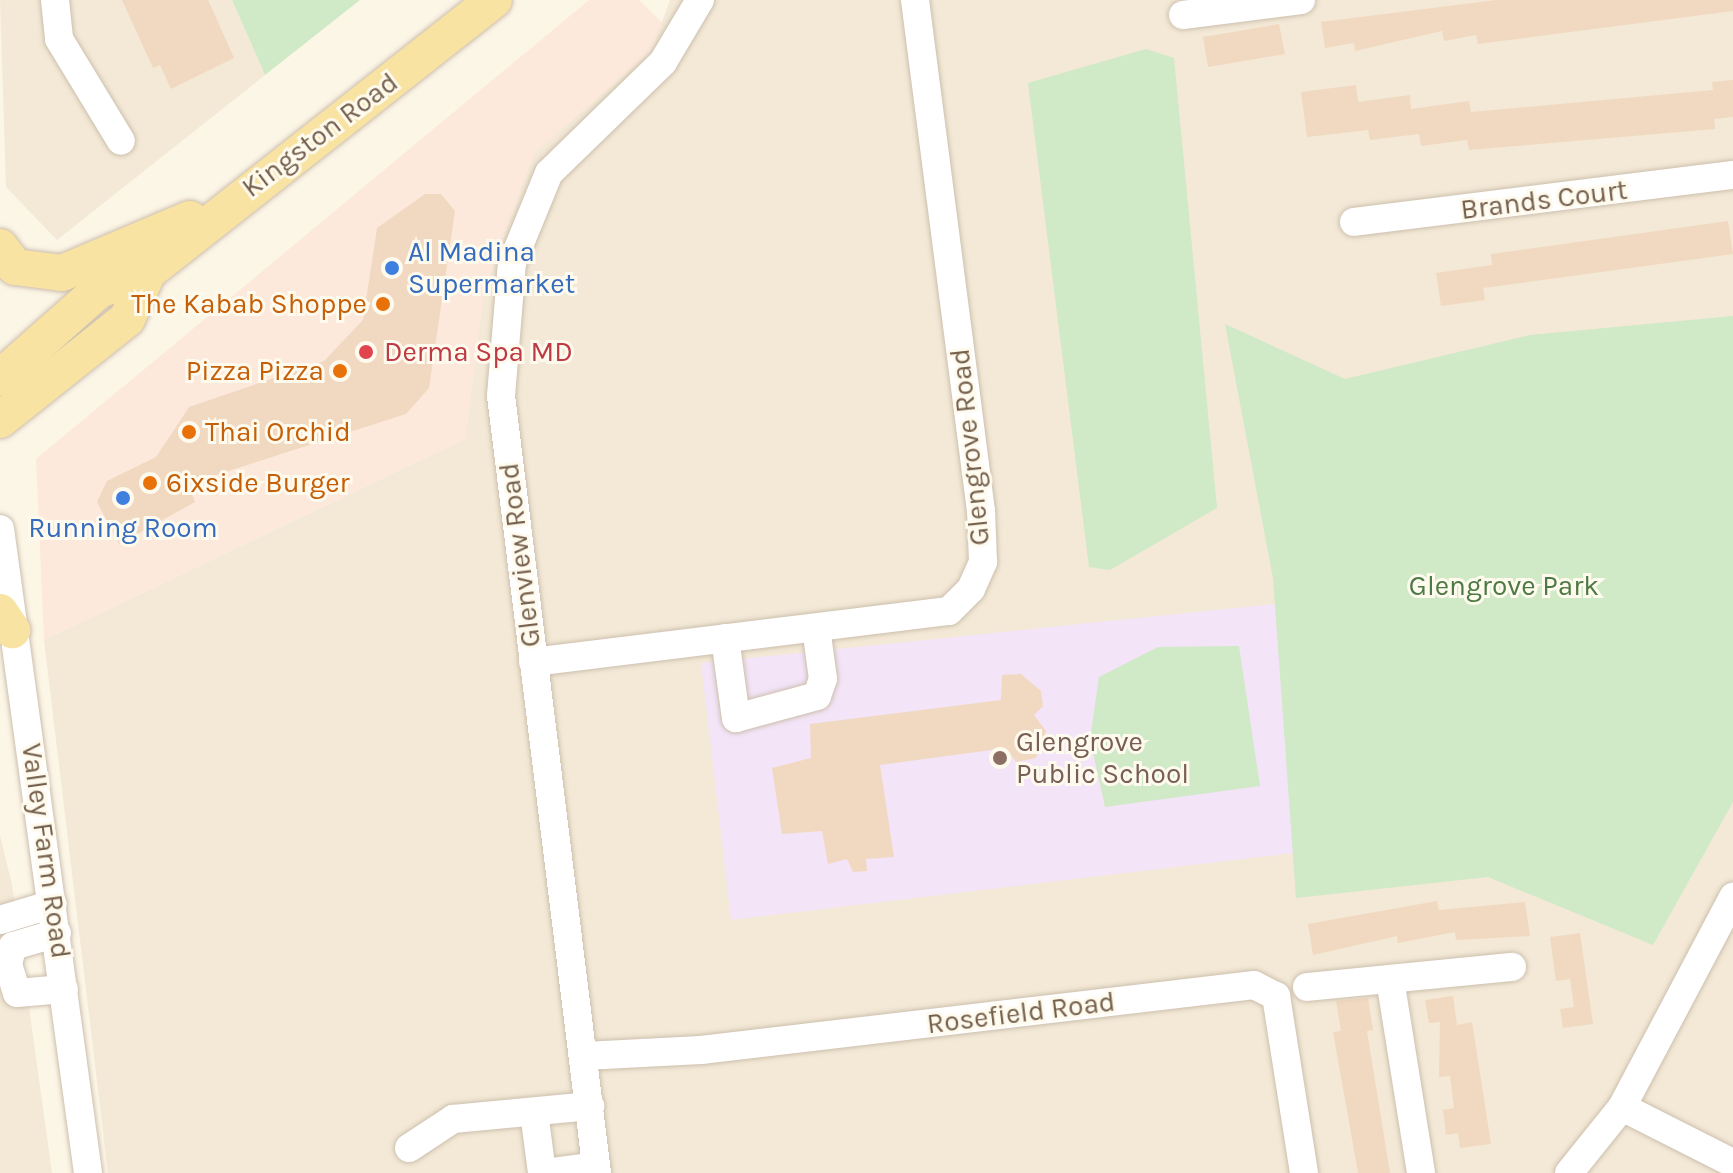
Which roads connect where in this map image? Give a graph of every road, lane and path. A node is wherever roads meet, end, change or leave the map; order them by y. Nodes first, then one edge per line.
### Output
1 (55, 0) edge
2 (494, 0) edge
3 (700, 0) edge
4 (915, 0) edge
5 (1301, 0) edge
6 (1183, 15) dead end
7 (121, 141) dead end
8 (1733, 175) edge
9 (248, 190) junction
10 (1354, 222) dead end
11 (0, 247) edge
12 (148, 272) junction
13 (0, 378) edge
14 (0, 420) edge
15 (0, 529) edge
16 (6, 621) edge
17 (816, 628) junction
18 (725, 638) junction
19 (533, 662) junction
20 (1733, 897) edge
21 (53, 904) junction
22 (0, 920) edge
23 (57, 933) junction
24 (1512, 967) dead end
25 (1390, 979) junction
26 (1307, 987) dead end
27 (64, 989) junction
28 (584, 1056) junction
29 (590, 1106) junction
30 (1622, 1107) junction
31 (534, 1112) junction
32 (409, 1148) dead end
33 (1733, 1163) edge
34 (597, 1170) edge
35 (88, 1173) edge
36 (543, 1173) edge
37 (1304, 1173) edge
38 (1421, 1173) edge
39 (1569, 1173) edge

1 - 7 street
2 - 9 main road, Kingston Road
3 - 19 street, Glenview Road
4 - 17 street, Glengrove Road
5 - 6 street
8 - 10 street, Brands Court
9 - 11 main road
9 - 12 main road, Kingston Road
12 - 13 main road, Kingston Road
12 - 14 main road, Kingston Road
15 - 16 street, Valley Farm Road
16 - 21 street, Valley Farm Road
17 - 18 street, Glengrove Road
17 - 18 street
18 - 19 street, Glengrove Road
19 - 28 street, Glenview Road
20 - 30 street
21 - 22 street
21 - 23 street, Valley Farm Road
23 - 27 street, Valley Farm Road
23 - 27 street
24 - 25 street
25 - 26 street
25 - 38 street
27 - 35 street, Valley Farm Road
28 - 29 street, Glenview Road
28 - 37 street, Rosefield Road
29 - 31 street
29 - 34 street, Glenview Road
30 - 33 street
30 - 39 street
31 - 32 street
31 - 36 street
34 - 36 street

